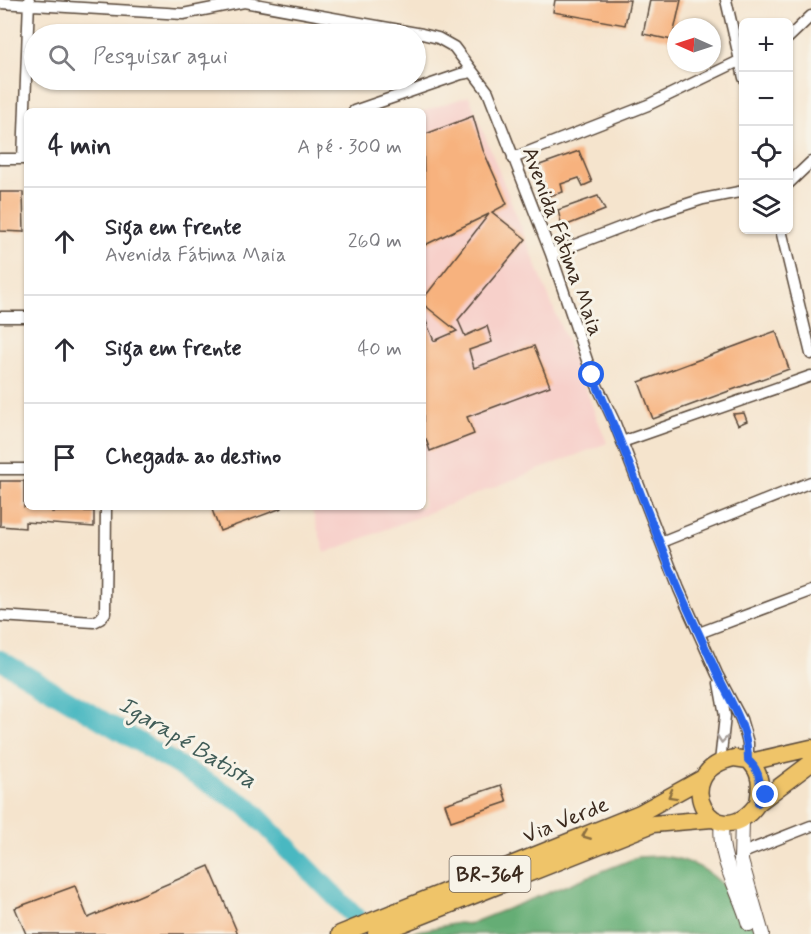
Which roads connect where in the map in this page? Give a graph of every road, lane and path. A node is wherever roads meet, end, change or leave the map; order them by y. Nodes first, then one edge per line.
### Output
1 (726, 0) edge
2 (0, 3) edge
3 (30, 3) edge
4 (811, 16) edge
5 (29, 24) edge
6 (363, 24) edge
7 (793, 34) edge
8 (426, 36) edge
9 (739, 57) edge
10 (739, 61) edge
11 (472, 72) junction
12 (426, 86) edge
13 (27, 90) edge
14 (415, 90) edge
15 (27, 108) edge
16 (363, 108) edge
17 (513, 158) junction
18 (0, 159) edge
19 (24, 159) edge
20 (811, 162) edge
21 (793, 180) edge
22 (739, 191) edge
23 (782, 234) edge
24 (551, 254) junction
25 (0, 317) edge
26 (24, 317) edge
27 (811, 354) edge
28 (811, 376) edge
29 (622, 442) junction
30 (0, 469) edge
31 (24, 469) edge
32 (811, 482) edge
33 (106, 510) edge
34 (661, 542) junction
35 (811, 591) edge
36 (0, 616) edge
37 (699, 633) junction
38 (717, 674) junction
39 (811, 748) edge
40 (749, 761) junction
41 (720, 762) junction
42 (811, 763) edge
43 (704, 778) junction
44 (758, 803) junction
45 (742, 819) junction
46 (641, 821) junction
47 (717, 821) junction
48 (811, 826) edge
49 (740, 854) junction
50 (340, 934) edge
51 (376, 934) edge
52 (753, 934) edge
53 (762, 934) edge

1 - 9 street
2 - 3 street, Avenida Fátima Maia
3 - 5 street
3 - 6 street, Avenida Fátima Maia
4 - 7 street
8 - 11 street, Avenida Fátima Maia
10 - 17 street
11 - 12 street
11 - 17 street, Avenida Fátima Maia
13 - 15 street
14 - 16 street
17 - 24 street, Avenida Fátima Maia
18 - 19 street
20 - 21 street
22 - 24 street
23 - 27 street
24 - 29 street, Avenida Fátima Maia
25 - 26 street
28 - 29 street
29 - 34 street, Avenida Fátima Maia
30 - 31 street
32 - 34 street
33 - 36 street
34 - 37 street, Avenida Fátima Maia
35 - 37 street
37 - 38 street, Avenida Fátima Maia
38 - 40 street, Avenida Fátima Maia
38 -> 41 street, Avenida Fátima Maia
39 - 40 main road
40 - 41 main road
40 - 44 main road
41 - 43 main road, BR-364
42 - 44 main road
43 -> 46 main road, BR-364
43 - 47 main road
44 - 45 main road
45 - 47 main road, BR-364
45 - 49 street
46 - 47 main road, BR-364
46 -> 50 main road, Via Verde / BR-364
46 - 51 main road, Via Verde / BR-364
47 - 52 street
48 - 49 street
49 - 53 street

